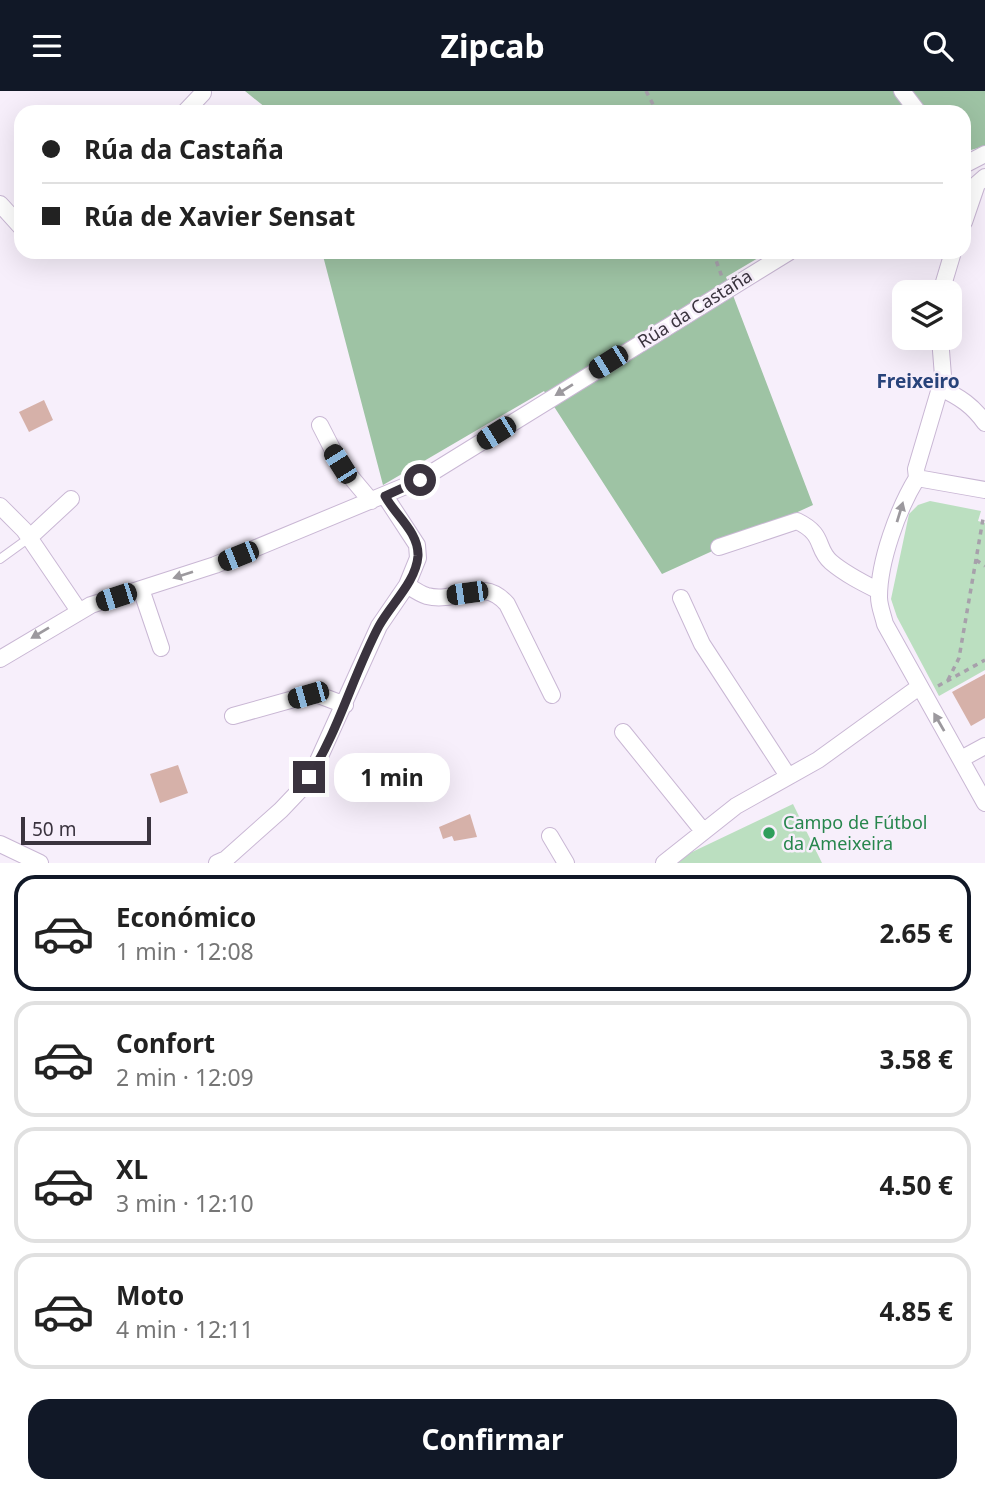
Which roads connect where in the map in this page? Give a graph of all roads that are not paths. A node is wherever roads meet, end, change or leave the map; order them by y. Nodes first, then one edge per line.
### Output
1 (902, 91) edge
2 (203, 93) dead end
3 (191, 105) edge
4 (913, 105) edge
5 (982, 181) edge
6 (0, 204) edge
7 (971, 206) edge
8 (14, 219) edge
9 (777, 259) edge
10 (951, 259) edge
11 (945, 280) edge
12 (941, 350) edge
13 (940, 388) junction
14 (985, 423) edge
15 (320, 425) dead end
16 (917, 478) junction
17 (985, 490) edge
18 (71, 499) dead end
19 (378, 499) junction
20 (0, 506) edge
21 (29, 538) junction
22 (719, 547) dead end
23 (0, 559) edge
24 (407, 585) junction
25 (141, 589) junction
26 (879, 591) junction
27 (681, 598) dead end
28 (79, 611) junction
29 (161, 648) dead end
30 (0, 659) edge
31 (926, 688) junction
32 (552, 695) dead end
33 (345, 705) junction
34 (233, 716) dead end
35 (623, 732) dead end
36 (985, 746) edge
37 (961, 759) junction
38 (788, 776) junction
39 (985, 803) edge
40 (703, 831) junction
41 (550, 836) dead end
42 (0, 844) edge
43 (224, 861) edge
44 (40, 863) edge
45 (566, 863) edge
46 (664, 863) edge

1 - 4 street
2 - 3 street
5 - 7 street
6 - 8 street
9 -> 19 street, Rúa da Castaña
10 - 11 street
12 - 13 street
13 - 14 street
13 - 16 street
15 - 19 street
16 - 17 street
26 -> 16 street
18 - 21 street
19 - 24 street
19 -> 25 street, Rúa da Castaña
20 - 21 street
21 - 23 lane
21 - 28 street
22 - 26 street
24 - 32 street
24 - 33 street
25 - 28 street, Rúa da Castaña
25 - 29 street
26 - 31 street
27 - 38 street
28 -> 30 street, Rúa da Castaña
37 -> 31 street
31 - 38 street
33 - 34 street
33 - 43 street
35 - 40 street
36 - 37 street
37 - 39 street
38 - 40 street
40 - 46 street
41 - 45 street
42 - 44 street

